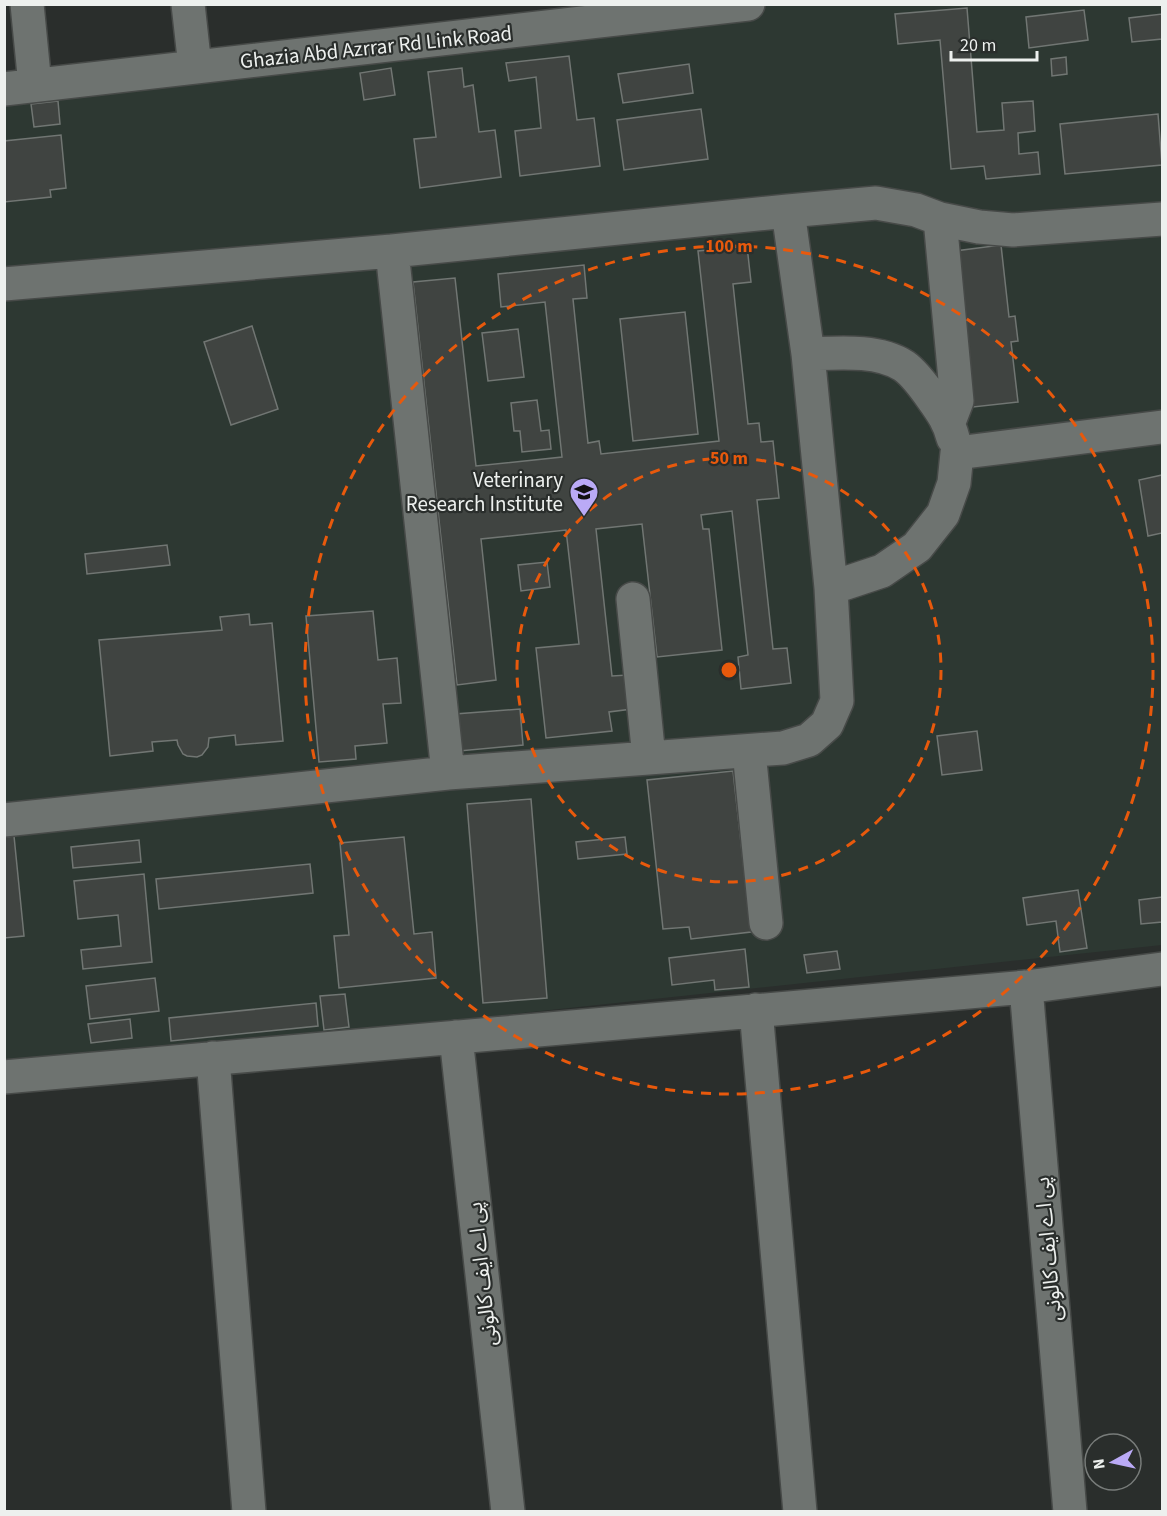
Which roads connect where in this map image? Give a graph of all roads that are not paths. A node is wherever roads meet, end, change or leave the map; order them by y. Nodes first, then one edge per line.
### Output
1 (27, 4) edge
2 (188, 4) edge
3 (748, 4) edge
4 (195, 67) junction
5 (20, 87) edge
6 (788, 211) junction
7 (940, 219) junction
8 (1162, 219) edge
9 (392, 251) junction
10 (4, 284) edge
11 (808, 354) junction
12 (950, 422) junction
13 (1162, 427) edge
14 (957, 453) junction
15 (831, 588) junction
16 (633, 599) dead end
17 (749, 751) junction
18 (649, 758) junction
19 (448, 773) junction
20 (4, 820) edge
21 (766, 923) dead end
22 (1162, 969) edge
23 (1026, 987) junction
24 (756, 1010) junction
25 (456, 1037) junction
26 (213, 1058) junction
27 (4, 1077) edge
28 (249, 1512) edge
29 (508, 1512) edge
30 (800, 1512) edge
31 (1070, 1512) edge

1 - 5 street
2 - 4 street
3 - 4 street, Ghazia Abd Azrrar Rd Link Road
4 - 5 street, Ghazia Abd Azrrar Rd Link Road
6 - 7 street
6 - 9 street
6 - 11 street
7 - 8 street
7 - 12 street
9 - 10 street
9 - 19 street
11 - 12 street
11 - 15 street
12 - 14 street
13 - 14 street
14 - 15 street
15 - 17 street
16 - 18 street
17 - 18 street
17 - 21 street
18 - 19 street
19 - 20 street
22 - 23 street
23 - 24 street
23 - 31 street, پی اے ایف کالونی
24 - 25 street
24 - 30 street
25 - 26 street
25 - 29 street, پی اے ایف کالونی
26 - 27 street
26 - 28 street

